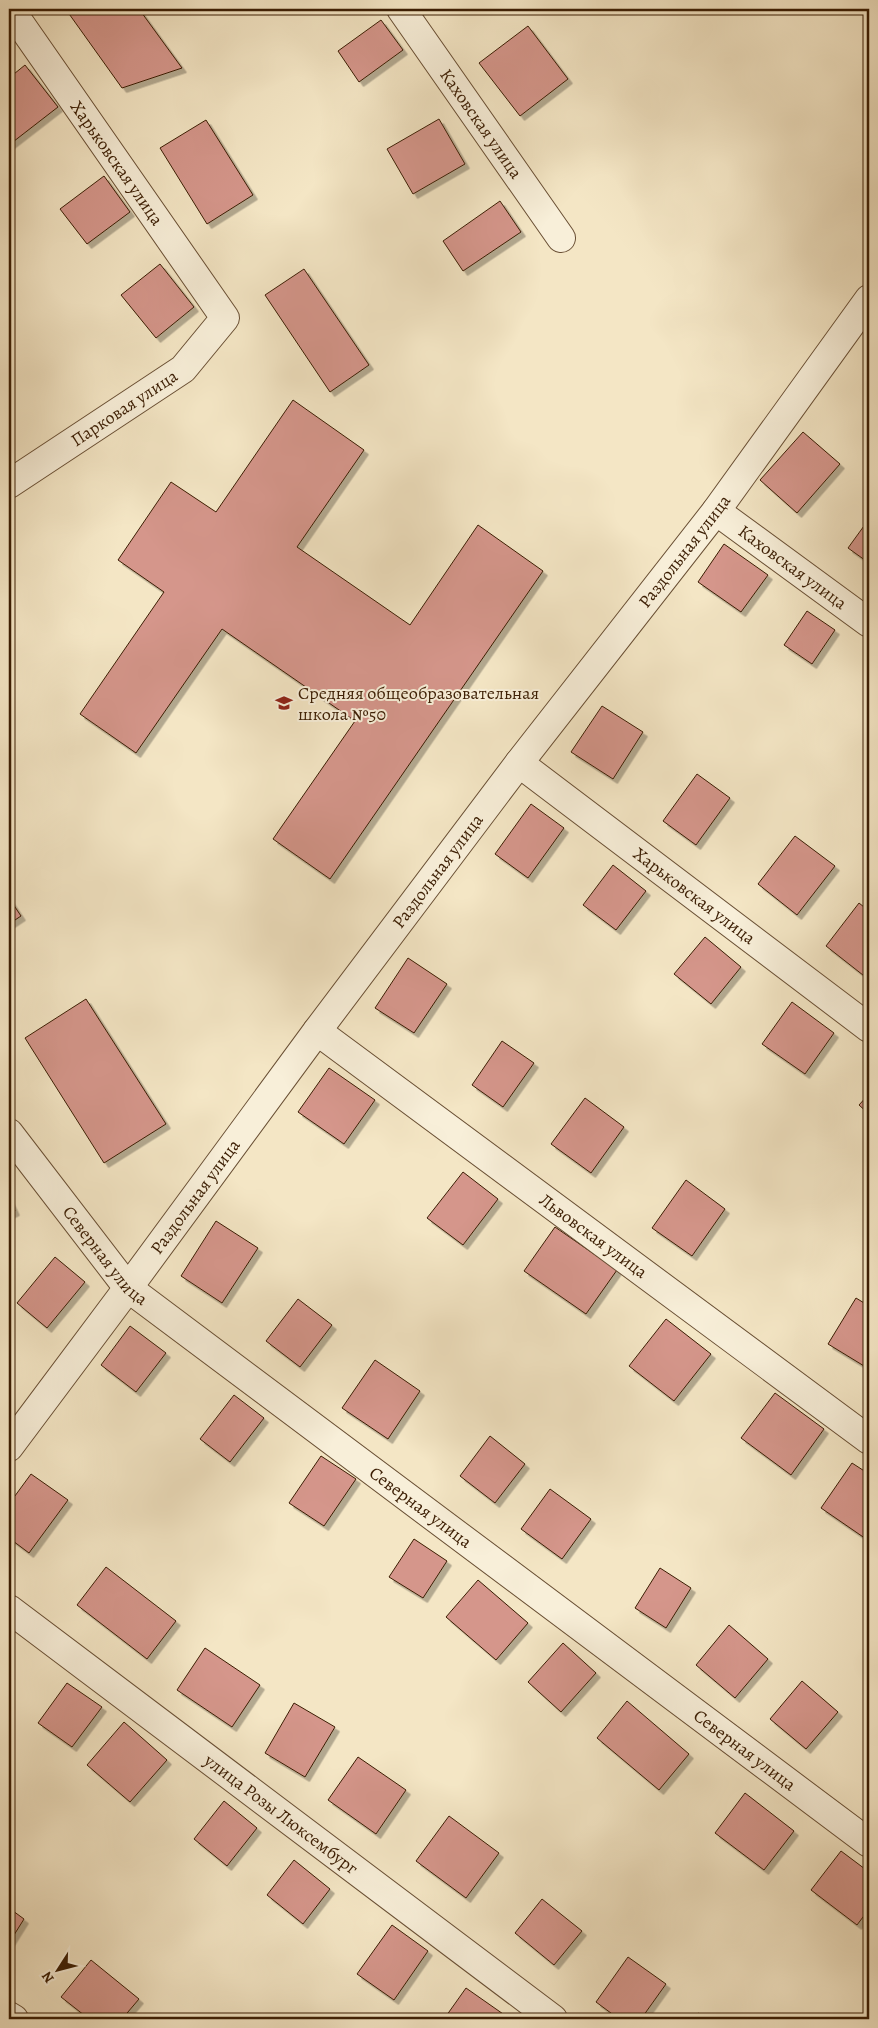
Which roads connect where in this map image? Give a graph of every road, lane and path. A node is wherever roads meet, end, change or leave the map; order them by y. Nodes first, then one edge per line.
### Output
1 (10, 9) edge
2 (401, 9) edge
3 (562, 238) dead end
4 (869, 299) edge
5 (224, 318) joint
6 (9, 484) edge
7 (716, 511) junction
8 (869, 623) edge
9 (519, 763) junction
10 (869, 1028) edge
11 (317, 1031) junction
12 (9, 1133) edge
13 (128, 1288) junction
14 (869, 1440) edge
15 (9, 1447) edge
16 (9, 1609) edge
17 (869, 1843) edge
18 (9, 2016) edge
19 (14, 2019) edge
20 (553, 2019) edge

1 - 5 street, Харьковская улица
2 - 3 street, Каховская улица
4 - 7 street, Раздольная улица
5 - 6 street, Парковая улица
7 - 8 street, Каховская улица
7 - 9 street, Раздольная улица
9 - 10 street, Харьковская улица
9 - 11 street, Раздольная улица
11 - 13 street, Раздольная улица
11 - 14 street, Львовская улица
12 - 13 street, Северная улица
13 - 15 street, Раздольная улица
13 - 17 street, Северная улица
16 - 20 street, улица Розы Люксембург
18 - 19 street

